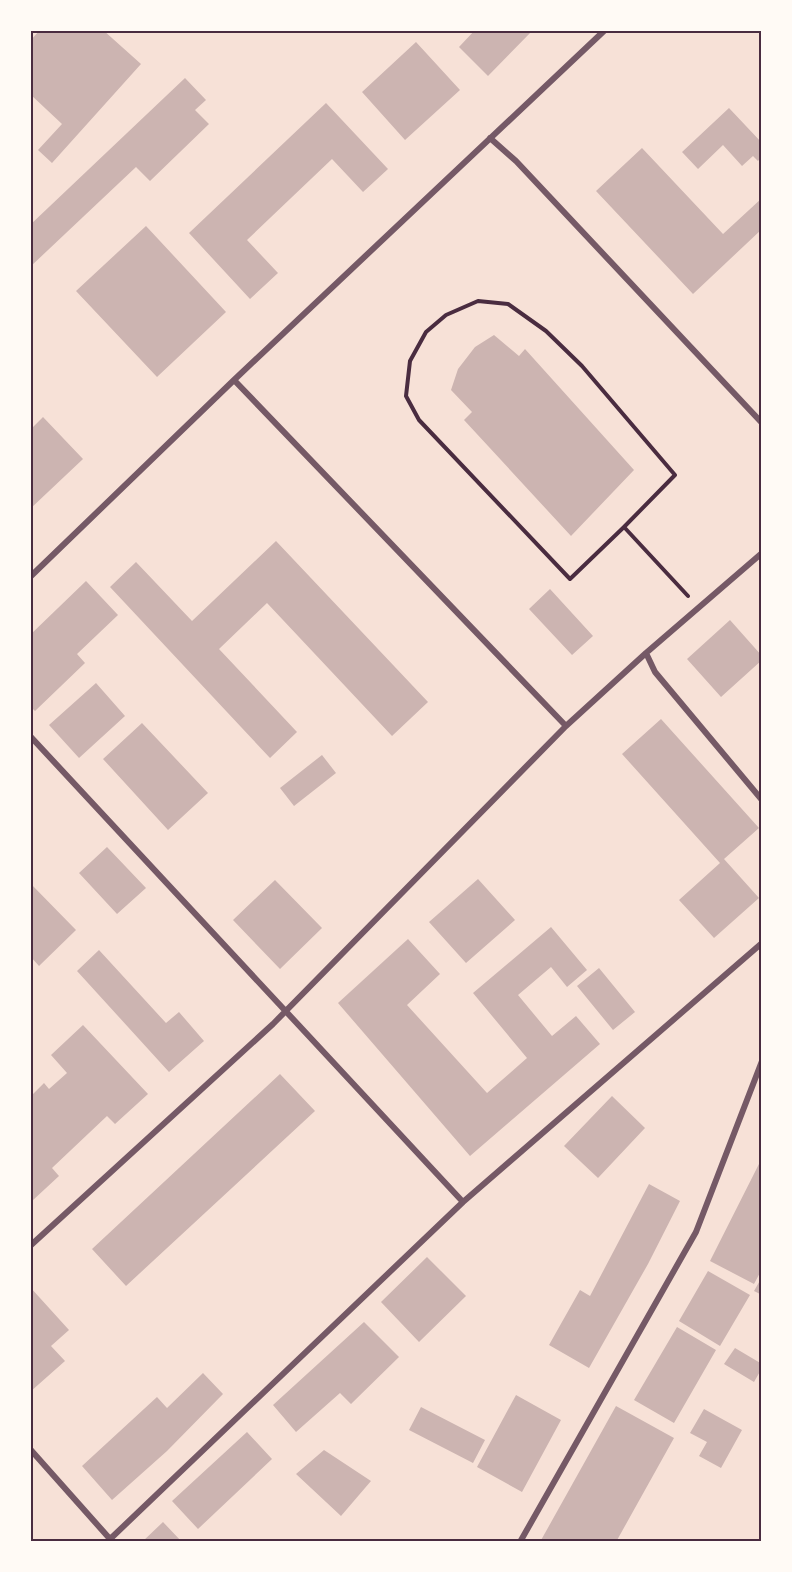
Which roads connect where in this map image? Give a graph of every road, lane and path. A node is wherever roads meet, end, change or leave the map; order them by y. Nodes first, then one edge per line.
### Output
1 (605, 30) edge
2 (490, 138) junction
3 (234, 380) junction
4 (762, 423) edge
5 (624, 527) junction
6 (762, 553) edge
7 (30, 577) edge
8 (688, 597) dead end
9 (646, 653) junction
10 (566, 726) junction
11 (30, 735) edge
12 (762, 800) edge
13 (762, 943) edge
14 (286, 1012) junction
15 (762, 1061) edge
16 (463, 1202) junction
17 (30, 1246) edge
18 (30, 1449) edge
19 (108, 1540) edge
20 (520, 1542) edge

1 - 2 street
2 - 3 street
2 - 4 street
3 - 7 street
3 - 10 street
5 - 5 path
5 - 8 path
6 - 9 street
9 - 10 street
9 - 12 street
10 - 14 street
11 - 14 street
13 - 16 street
14 - 16 street
14 - 17 street
15 - 20 street
16 - 19 street
18 - 19 street

